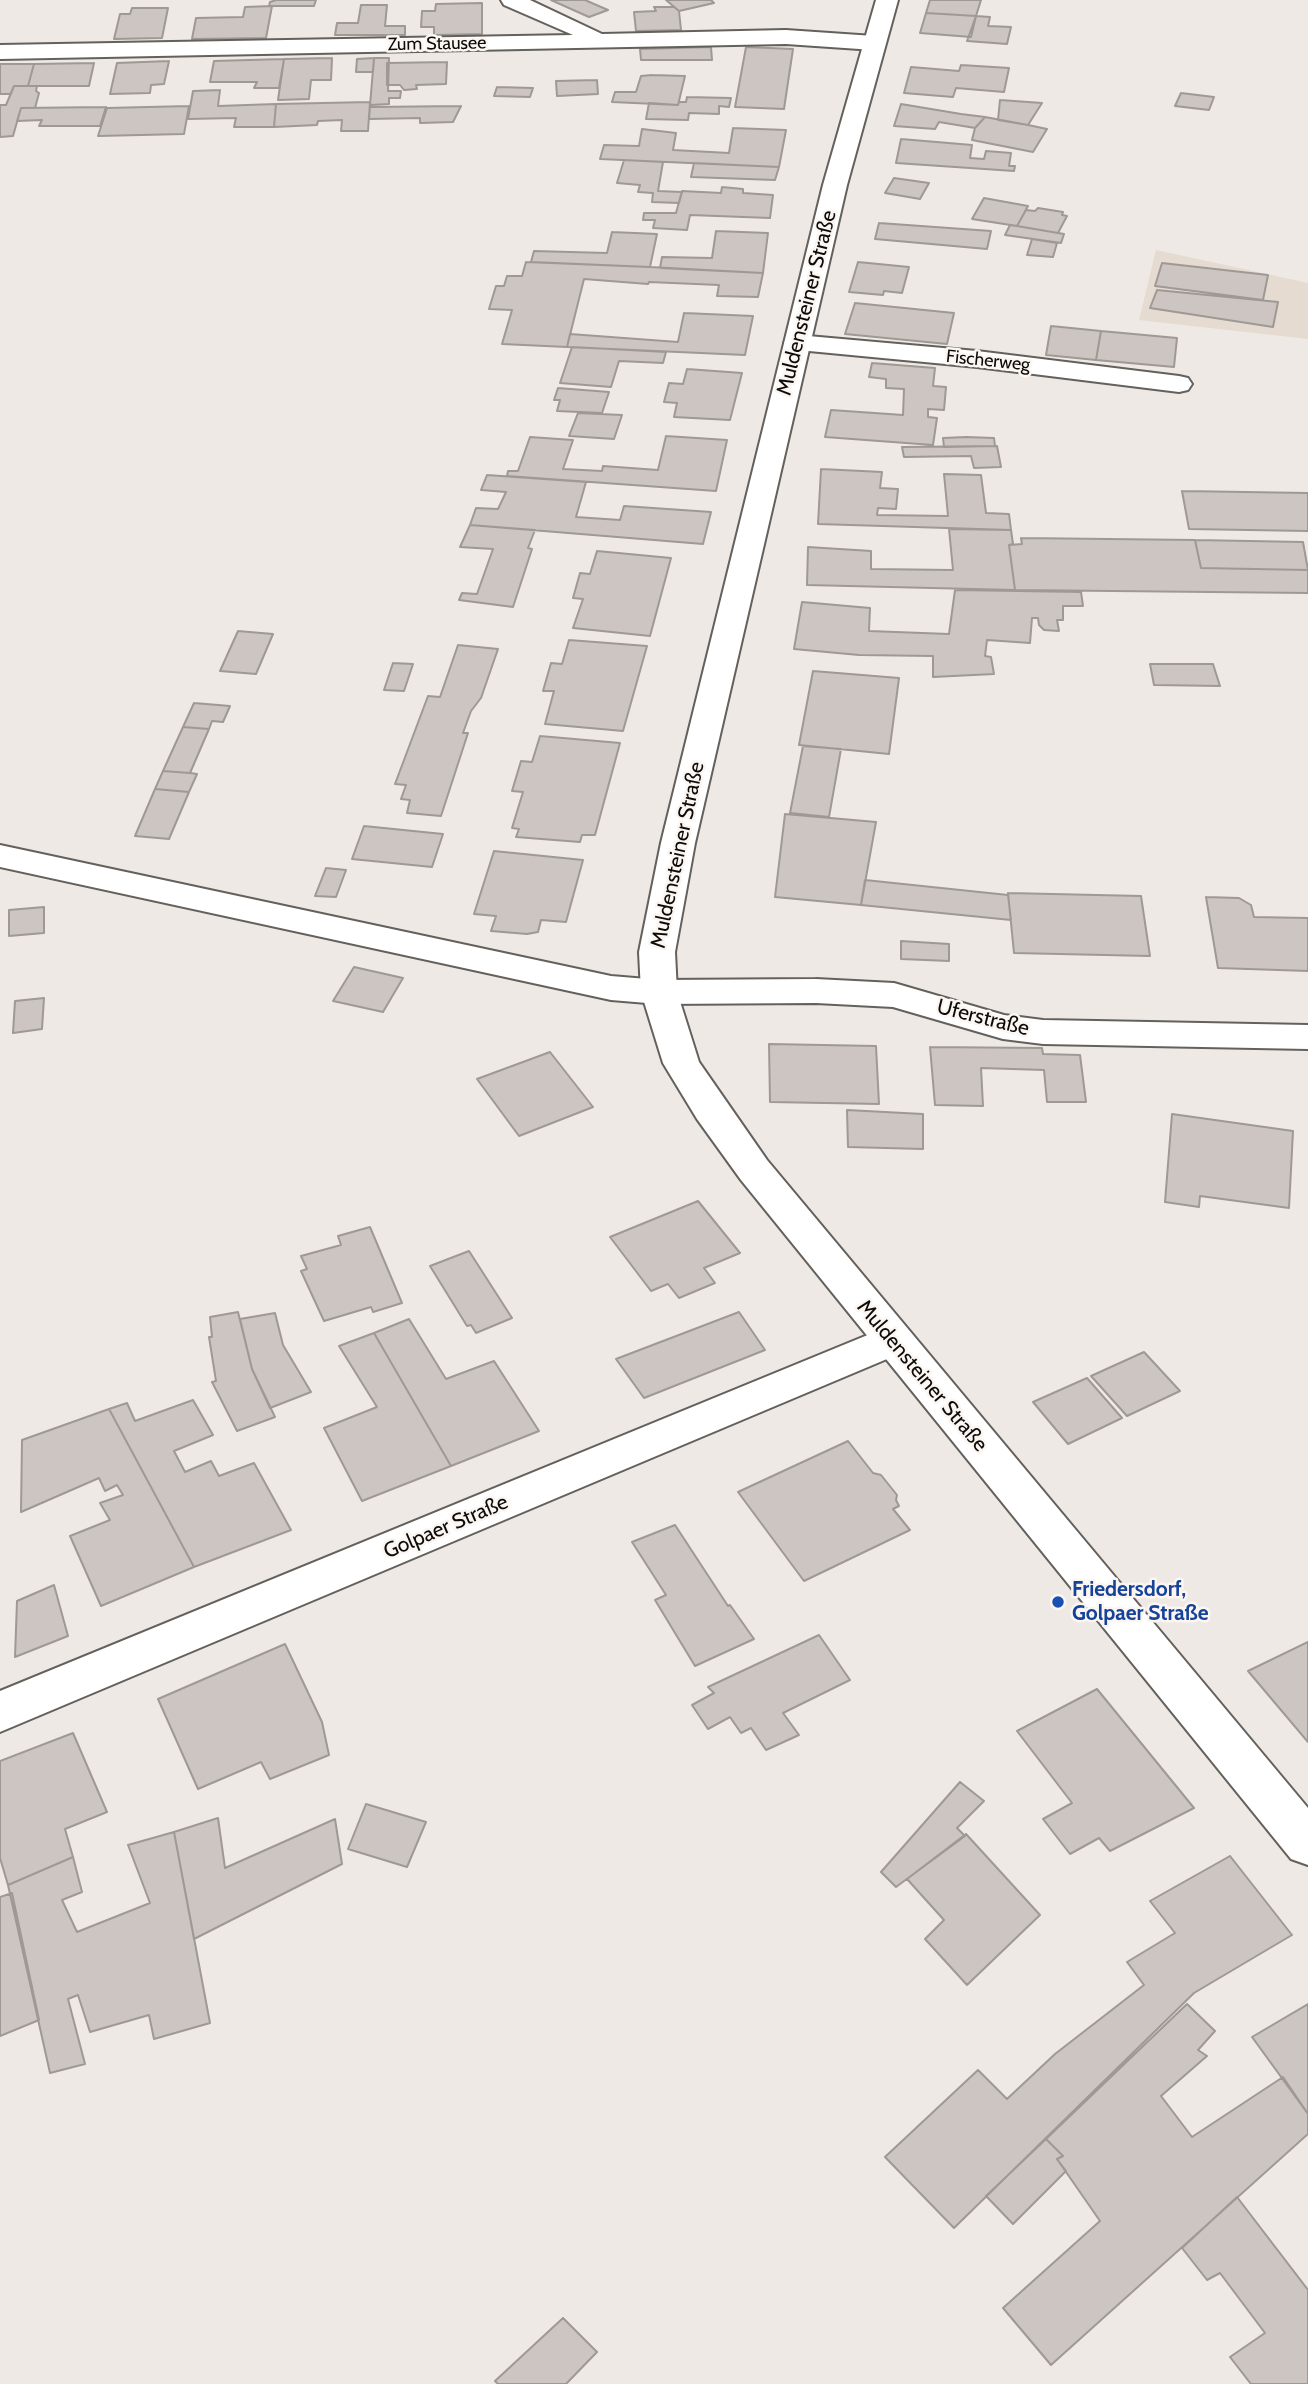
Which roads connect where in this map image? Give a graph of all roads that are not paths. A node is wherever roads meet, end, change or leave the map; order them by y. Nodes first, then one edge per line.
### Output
1 (512, 0) edge
2 (887, 0) edge
3 (603, 40) junction
4 (874, 43) junction
5 (0, 52) edge
6 (797, 343) junction
7 (1179, 384) dead end
8 (0, 856) edge
9 (659, 992) junction
10 (1308, 1037) edge
11 (892, 1340) junction
12 (0, 1712) edge
13 (1308, 1844) edge

1 - 3 street
2 - 4 street, Muldensteiner Straße
3 - 4 street, Zum Stausee
3 - 5 street, Zum Stausee
4 - 6 street, Muldensteiner Straße
6 - 7 street, Fischerweg
6 - 9 street, Muldensteiner Straße
8 - 9 street, Uferstraße
9 - 10 street, Uferstraße
9 - 11 street, Muldensteiner Straße
11 - 12 street, Golpaer Straße
11 - 13 street, Muldensteiner Straße

